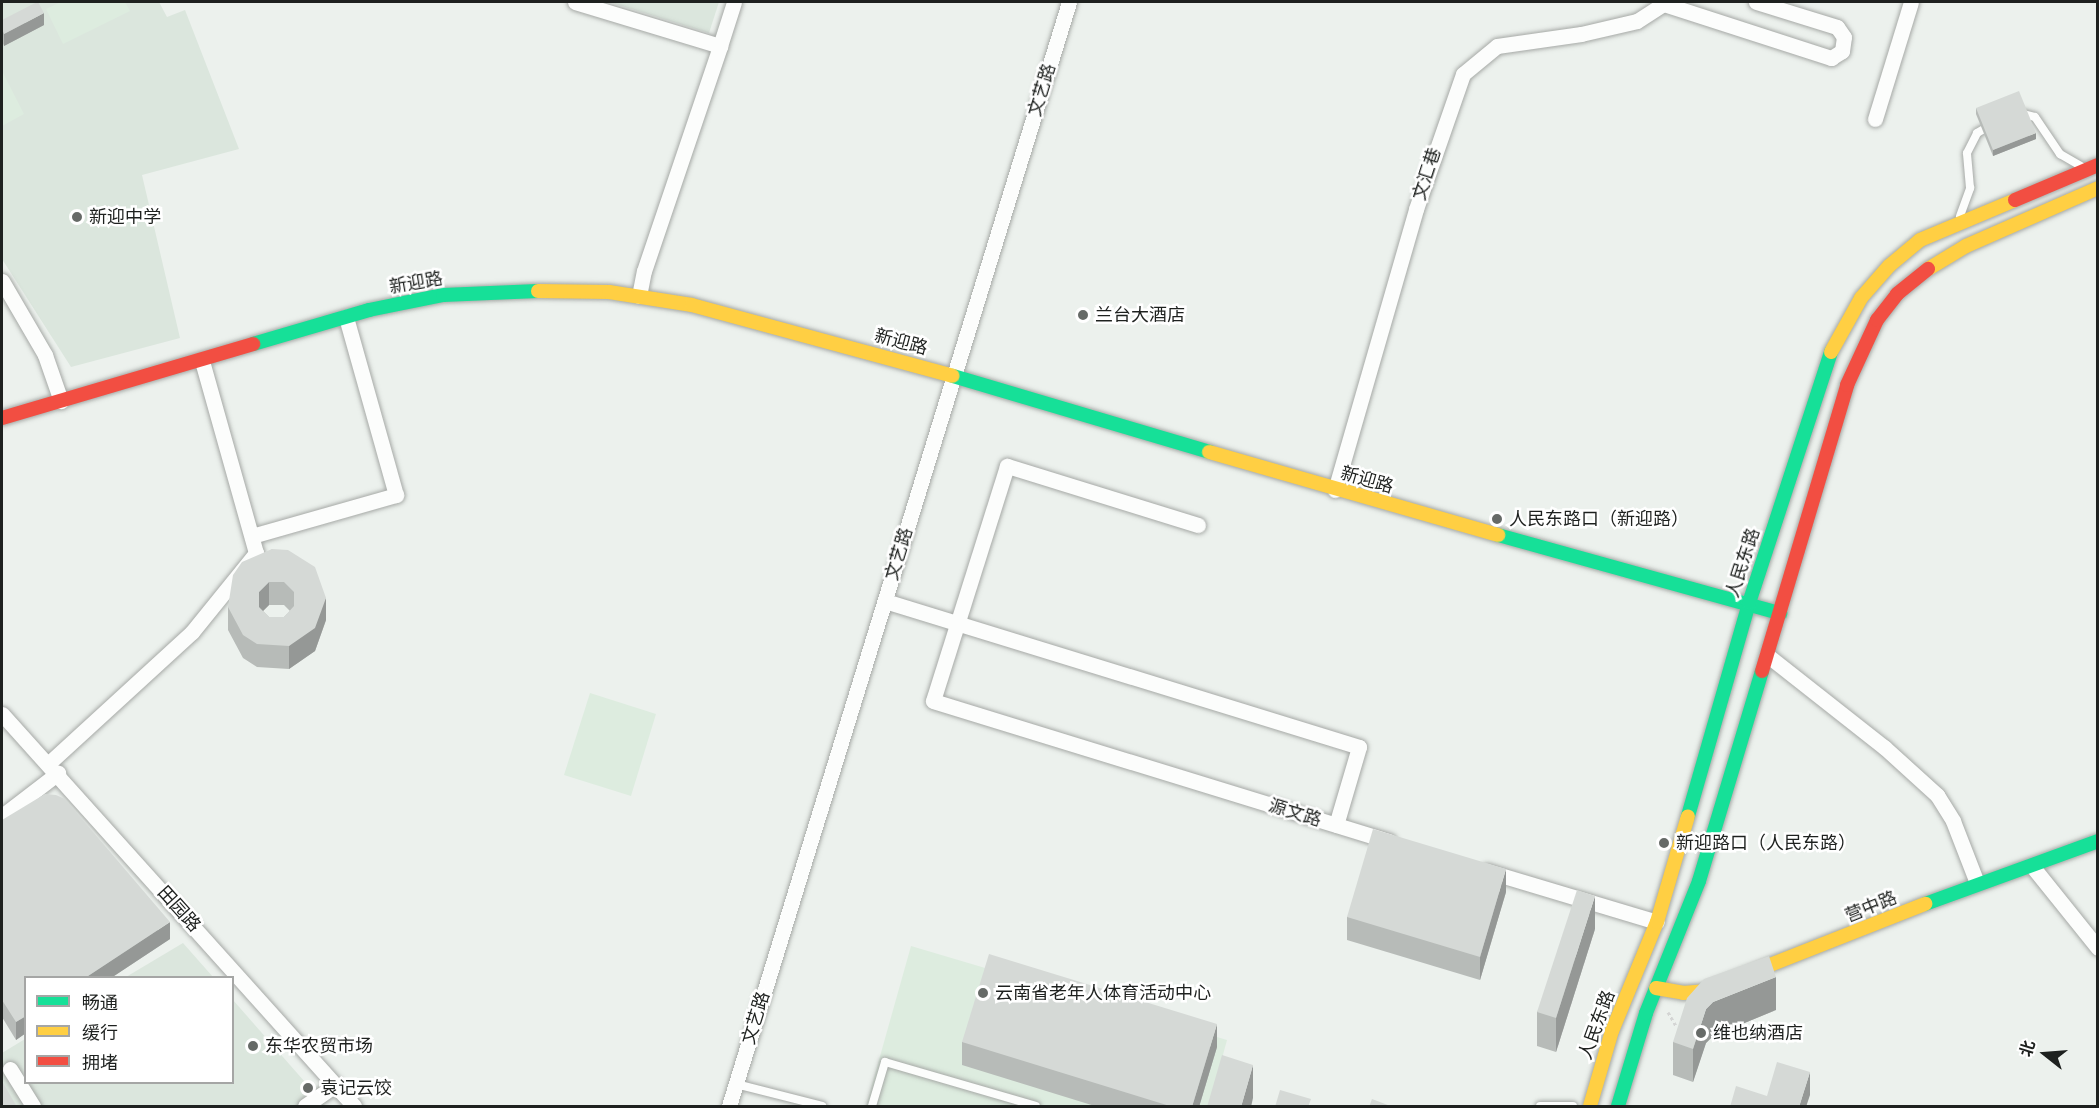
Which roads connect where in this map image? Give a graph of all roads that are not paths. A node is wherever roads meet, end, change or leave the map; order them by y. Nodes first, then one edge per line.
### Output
1 (575, 2) edge
2 (734, 2) edge
3 (1069, 2) edge
4 (1756, 2) edge
5 (1911, 2) edge
6 (1665, 3) edge
7 (720, 46) junction
8 (1875, 119) dead end
9 (2096, 165) edge
10 (2097, 188) edge
11 (1957, 222) junction
12 (2, 281) edge
13 (639, 296) junction
14 (346, 317) junction
15 (202, 361) junction
16 (954, 375) junction
17 (61, 400) junction
18 (2, 418) edge
19 (1335, 490) junction
20 (1198, 525) dead end
21 (252, 536) junction
22 (885, 601) junction
23 (1749, 603) junction
24 (1780, 613) junction
25 (957, 623) junction
26 (1767, 655) junction
27 (2, 714) edge
28 (53, 768) junction
29 (2, 816) edge
30 (1336, 825) junction
31 (2097, 841) edge
32 (1405, 846) edge
33 (2032, 866) junction
34 (1474, 867) edge
35 (1977, 883) junction
36 (1657, 922) junction
37 (2097, 948) edge
38 (1656, 988) junction
39 (10, 1069) dead end
40 (736, 1084) junction
41 (335, 1085) junction
42 (354, 1106) edge
43 (33, 1107) edge
44 (304, 1107) edge
45 (729, 1107) edge
46 (822, 1107) edge
47 (872, 1107) edge
48 (1036, 1107) edge
49 (1539, 1107) edge
50 (1573, 1107) edge
51 (1590, 1107) edge
52 (1618, 1107) edge

1 - 7 street
2 - 7 street
3 - 16 street, 文艺路
4 - 6 street
5 - 8 street
6 - 19 street, 文汇巷
7 - 13 street
9 - 11 street, 人民东路
9 - 11 lane
10 - 24 street
11 - 23 street, 人民东路
12 - 17 street
13 - 14 street, 新迎路
13 - 16 street, 新迎路
14 - 15 street, 新迎路
14 - 21 street
15 - 17 street, 新迎路
15 - 21 street
16 - 19 street, 新迎路
16 - 22 street, 文艺路
17 - 18 street, 新迎路
19 - 23 street, 新迎路
20 - 25 street
21 - 28 street
22 - 25 street
22 - 40 street, 文艺路
23 - 24 street, 新迎路
23 - 36 street, 人民东路
24 - 26 street
25 - 30 street
25 - 30 street, 源文路
26 - 35 street
26 - 38 street
27 - 28 street, 田园路
28 - 29 street
28 - 41 street, 田园路
30 - 32 street, 源文路
31 - 33 street, 营中路
33 - 35 street, 营中路
33 - 37 street
34 - 36 street
35 - 38 street, 营中路
36 - 51 street, 人民东路
38 - 52 street
39 - 43 street
40 - 45 street, 文艺路
40 - 46 lane
41 - 42 street, 田园路
41 - 44 street
47 - 48 lane
49 - 50 lane

